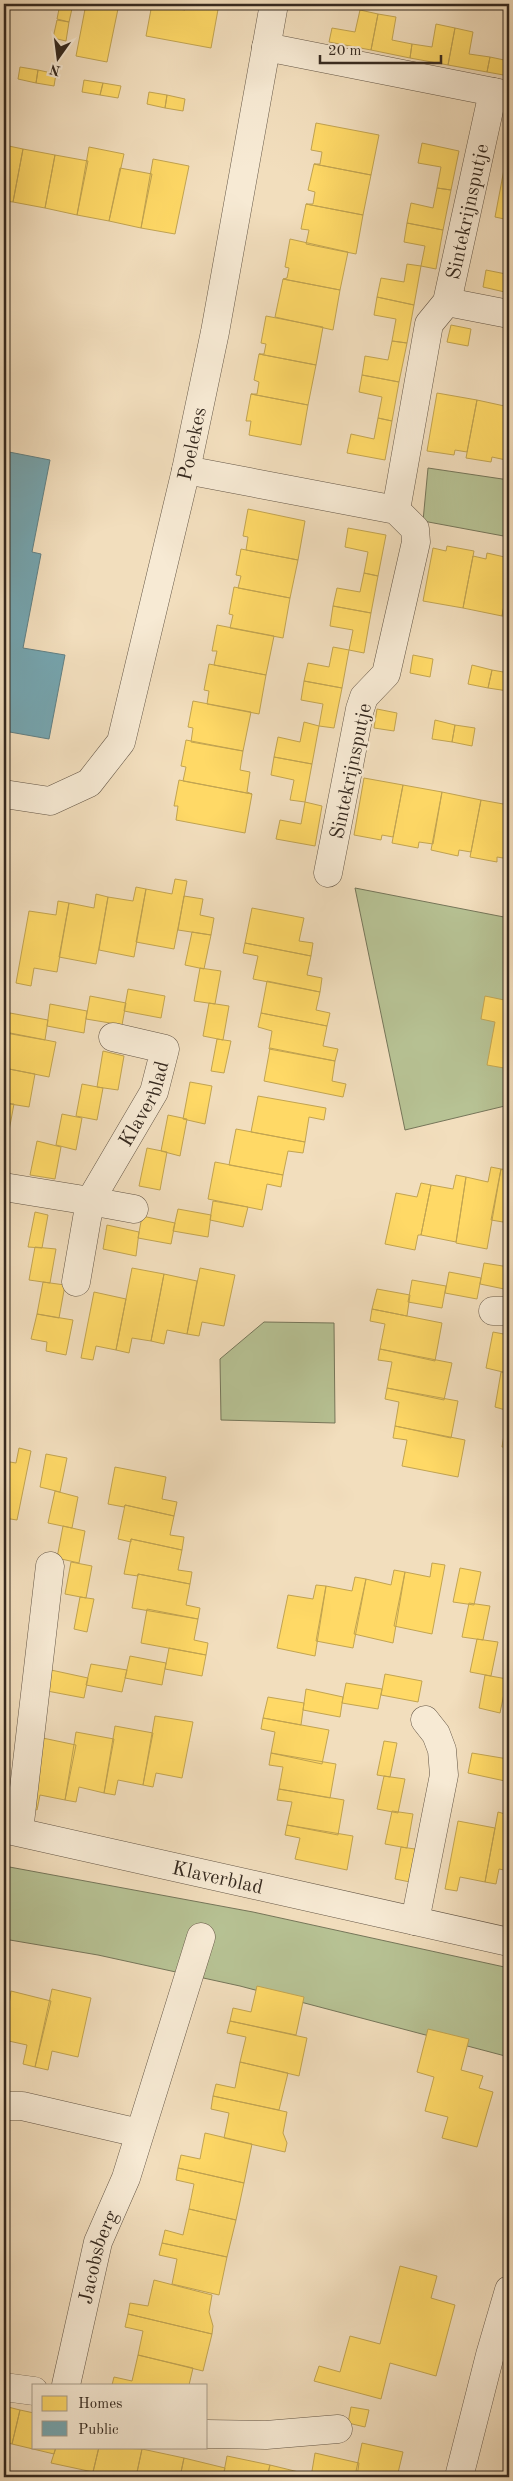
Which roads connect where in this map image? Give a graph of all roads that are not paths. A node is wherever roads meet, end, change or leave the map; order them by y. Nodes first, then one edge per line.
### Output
1 (274, 4) edge
2 (266, 47) junction
3 (501, 94) edge
4 (447, 302) junction
5 (509, 314) edge
6 (186, 470) junction
7 (396, 510) junction
8 (4, 794) edge
9 (328, 873) dead end
10 (113, 1037) dead end
11 (4, 1187) edge
12 (90, 1201) junction
13 (134, 1209) dead end
14 (76, 1282) dead end
15 (50, 1566) dead end
16 (425, 1720) dead end
17 (12, 1830) edge
18 (415, 1921) junction
19 (201, 1937) dead end
20 (509, 1942) edge
21 (4, 2106) edge
22 (139, 2133) junction
23 (509, 2290) edge
24 (500, 2357) edge
25 (66, 2384) edge
26 (4, 2387) edge
27 (32, 2391) edge
28 (338, 2429) dead end
29 (208, 2434) edge
30 (459, 2477) edge

1 - 2 street, Poelekes
2 - 3 street, Sintekrijnsputje
2 - 6 street, Poelekes
3 - 4 street, Sintekrijnsputje
4 - 5 street, Sintekrijnsputje
4 - 7 street, Sintekrijnsputje
6 - 7 street
6 - 8 street, Poelekes
7 - 9 street, Sintekrijnsputje
10 - 12 street, Klaverblad
11 - 12 street
12 - 13 street
12 - 14 street, Klaverblad
15 - 17 street, Klaverblad
16 - 18 street
17 - 18 street, Klaverblad
18 - 20 street, Klaverblad
19 - 22 street, Jacobsberg
21 - 22 street
22 - 25 street, Jacobsberg
23 - 24 street
24 - 30 street
26 - 27 street
28 - 29 street

